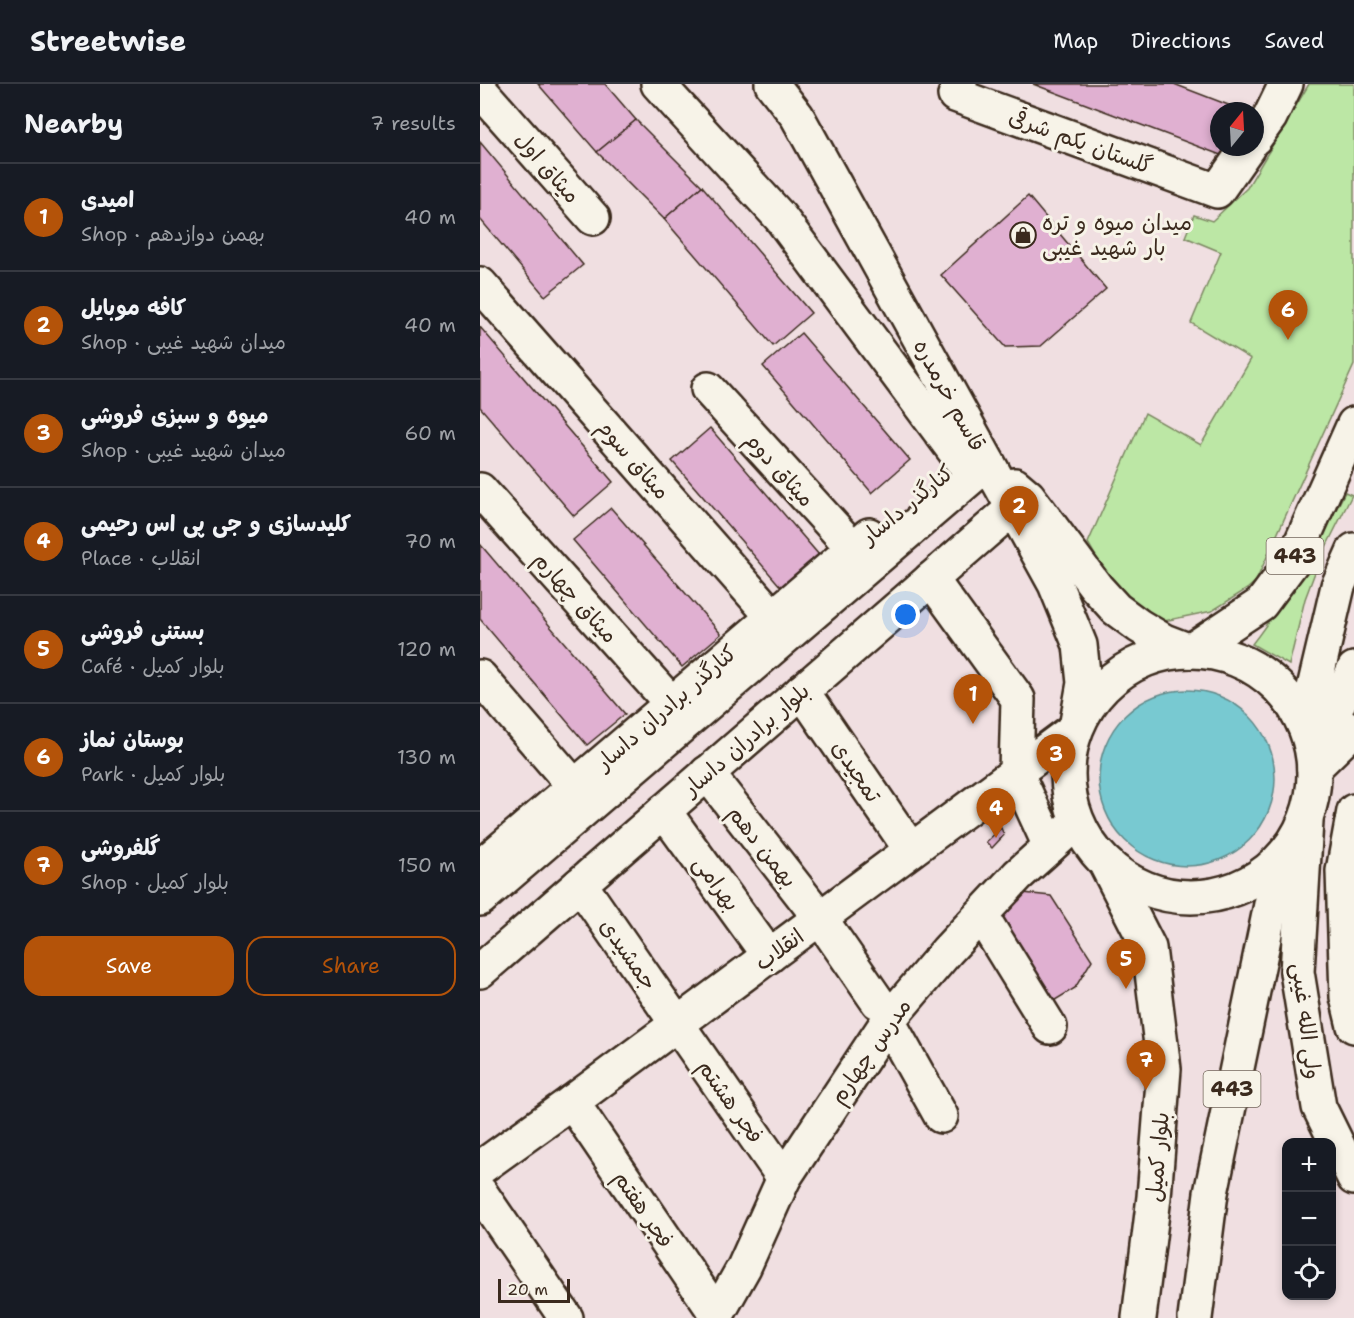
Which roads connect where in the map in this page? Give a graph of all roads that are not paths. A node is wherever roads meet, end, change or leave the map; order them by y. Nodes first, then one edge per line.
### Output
1 (658, 84) edge
2 (772, 84) edge
3 (960, 84) edge
4 (1286, 84) edge
5 (480, 90) edge
6 (1264, 125) edge
7 (1242, 156) edge
8 (592, 218) dead end
9 (480, 284) edge
10 (708, 389) dead end
11 (1354, 424) edge
12 (974, 462) junction
13 (480, 490) edge
14 (1013, 508) junction
15 (853, 548) junction
16 (1354, 550) edge
17 (931, 579) junction
18 (780, 626) junction
19 (1190, 651) junction
20 (1354, 669) edge
21 (480, 676) edge
22 (802, 691) junction
23 (671, 704) junction
24 (1305, 726) junction
25 (1076, 728) junction
26 (1354, 729) edge
27 (1314, 762) junction
28 (1016, 772) junction
29 (707, 773) junction
30 (574, 786) junction
31 (664, 811) junction
32 (1354, 811) edge
33 (1306, 821) junction
34 (1077, 822) junction
35 (1050, 846) junction
36 (911, 850) junction
37 (1280, 861) junction
38 (1105, 862) junction
39 (480, 867) edge
40 (1348, 877) edge
41 (580, 884) junction
42 (480, 899) edge
43 (981, 915) junction
44 (820, 918) junction
45 (769, 956) junction
46 (480, 971) edge
47 (883, 1011) junction
48 (677, 1024) junction
49 (1354, 1026) edge
50 (1050, 1027) dead end
51 (572, 1102) junction
52 (941, 1116) dead end
53 (480, 1168) edge
54 (784, 1178) junction
55 (1354, 1178) edge
56 (480, 1192) edge
57 (717, 1317) edge
58 (566, 1318) edge
59 (1139, 1318) edge
60 (1195, 1318) edge

1 - 12 street
2 - 12 street, قاسم خرمدره
3 - 7 street, گلستان یکم شرقی
4 - 6 street
5 - 8 street, میثاق اول
9 - 18 street, میثاق سوم
10 - 15 street, میثاق دوم
11 - 19 street, 443
12 - 14 street
12 - 15 street, کنارگذر داسار
12 - 18 street
12 - 19 street, قاسم خرمدره
13 - 23 street, میثاق چهارم
14 - 17 street, بلوار برادران داسار
14 - 25 street
15 - 18 street, کنارگذر برادران داسار
16 - 24 street, 443
17 - 22 street, بلوار برادران داسار
17 - 28 street
18 - 23 street, کنارگذر برادران داسار
18 - 42 street
19 - 24 street
19 - 25 street
20 - 27 street
21 - 30 street
22 - 29 street, بلوار برادران داسار
22 - 36 street, تمجیدی
23 - 30 street, کنارگذر برادران داسار
24 - 27 street
25 - 28 street, انقلاب
25 - 34 street
26 - 27 street
27 - 33 street
28 - 35 street
28 - 36 street, انقلاب
29 - 31 street, بلوار برادران داسار
29 - 44 street, بهمن دهم
30 - 39 street, کنارگذر برادران داسار
31 - 41 street, بلوار برادران داسار
31 - 45 street, بهرامی
32 - 40 street
33 - 37 street
33 - 55 street, ولی الله غیبی
34 - 35 street, مدرس چهارم
34 - 38 street
35 - 43 street, مدرس چهارم
36 - 44 street, انقلاب
37 - 38 street
37 - 60 street, 443
38 - 59 street, بلوار کمیل
40 - 49 street
41 - 46 street, بلوار برادران داسار
41 - 48 street, جمشیدی
43 - 47 street, مدرس چهارم
43 - 50 street
44 - 45 street, انقلاب
44 - 47 street, بهمن دهم
45 - 48 street, انقلاب
47 - 52 street, بهمن دهم
47 - 54 street, مدرس چهارم
48 - 51 street, انقلاب
48 - 54 street, فجر هشتم
51 - 53 street, انقلاب
51 - 57 street, فجر هفتم
54 - 57 street, مدرس چهارم
56 - 58 street

